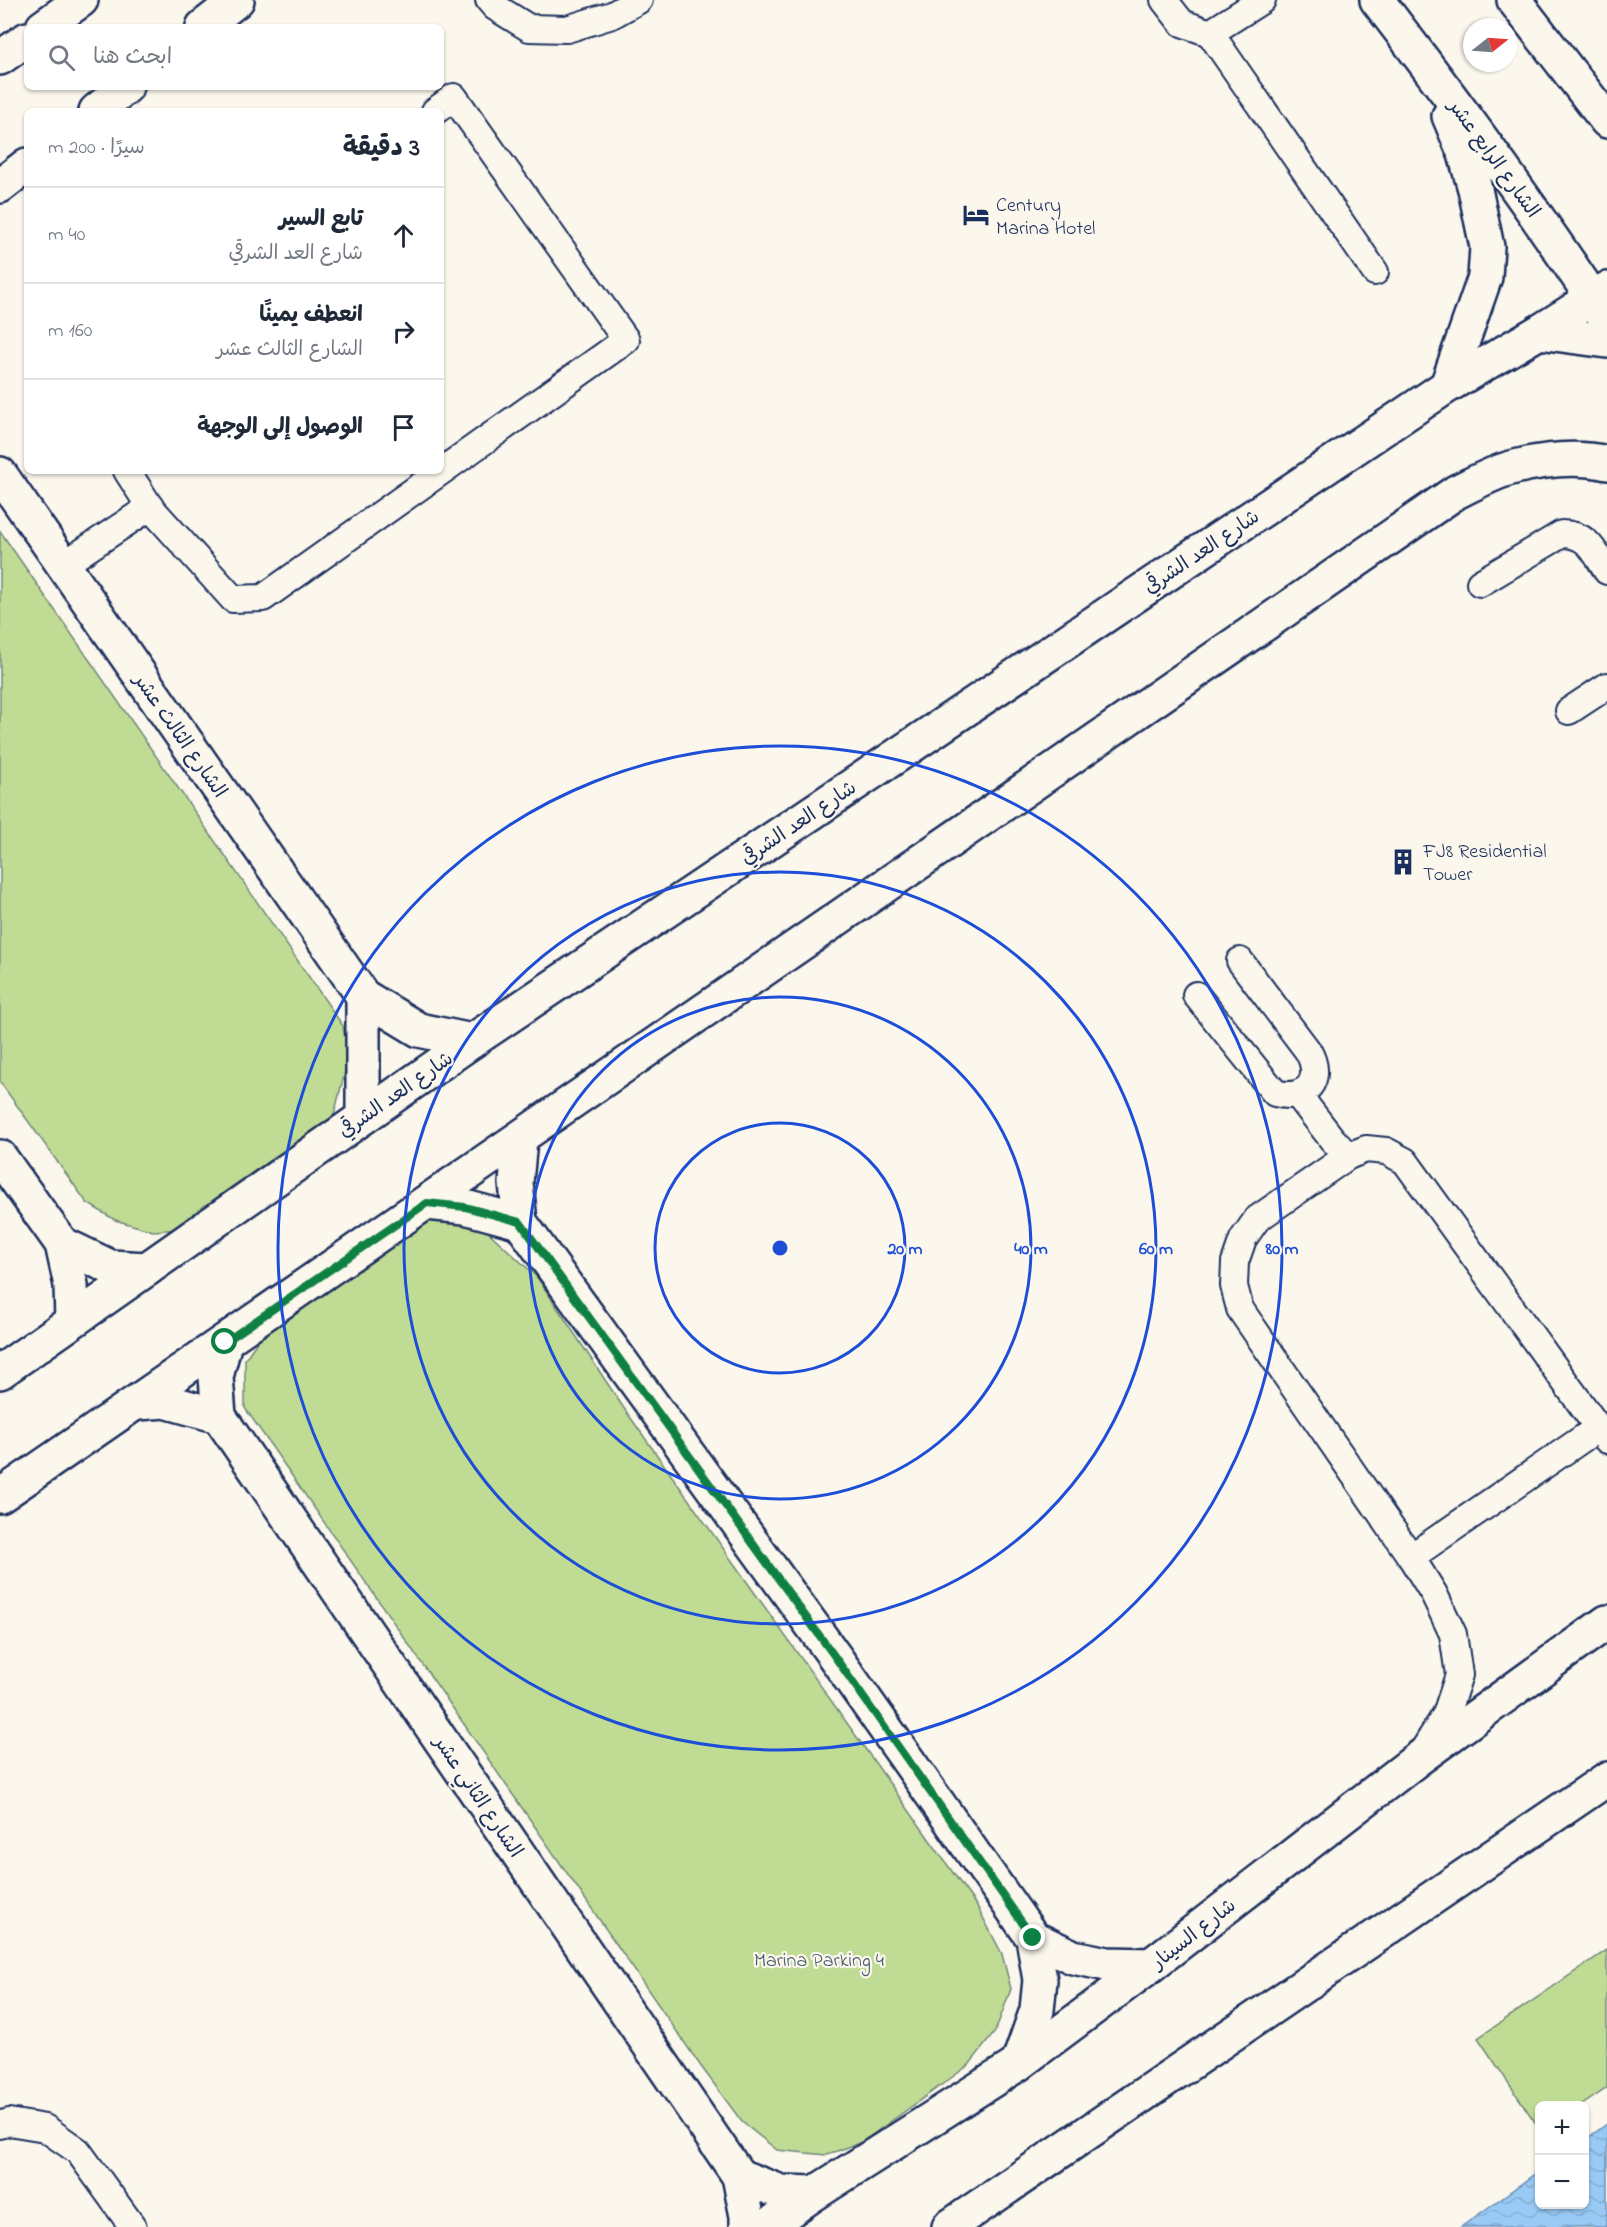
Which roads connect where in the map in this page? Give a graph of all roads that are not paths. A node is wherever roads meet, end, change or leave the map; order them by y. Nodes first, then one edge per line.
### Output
1 (81, 0) edge
2 (237, 0) edge
3 (489, 0) edge
4 (639, 0) edge
5 (1164, 0) edge
6 (1262, 0) edge
7 (1377, 0) edge
8 (1514, 0) edge
9 (47, 24) edge
10 (207, 24) edge
11 (1210, 33) junction
12 (24, 41) edge
13 (0, 58) edge
14 (1425, 62) junction
15 (1576, 78) junction
16 (122, 90) edge
17 (1607, 92) edge
18 (100, 108) edge
19 (439, 108) edge
20 (1607, 121) edge
21 (24, 167) edge
22 (0, 186) edge
23 (1375, 272) dead end
24 (1602, 302) edge
25 (1539, 332) junction
26 (1607, 341) edge
27 (1447, 386) junction
28 (1607, 463) edge
29 (444, 469) edge
30 (0, 474) edge
31 (129, 474) edge
32 (437, 474) edge
33 (150, 507) junction
34 (63, 565) junction
35 (1607, 571) edge
36 (1480, 583) dead end
37 (1607, 686) edge
38 (1569, 711) dead end
39 (1240, 961) dead end
40 (1196, 995) dead end
41 (363, 996) junction
42 (472, 1041) junction
43 (1298, 1095) junction
44 (363, 1118) junction
45 (520, 1139) junction
46 (1348, 1156) junction
47 (0, 1157) edge
48 (427, 1203) junction
49 (520, 1222) junction
50 (62, 1245) junction
51 (147, 1269) junction
52 (72, 1321) junction
53 (225, 1342) junction
54 (0, 1372) edge
55 (138, 1403) junction
56 (219, 1416) junction
57 (1602, 1434) edge
58 (0, 1496) edge
59 (1412, 1557) junction
60 (1607, 1622) edge
61 (1419, 1758) junction
62 (1607, 1779) edge
63 (1033, 1938) junction
64 (1152, 1965) junction
65 (1018, 2064) junction
66 (0, 2125) edge
67 (739, 2176) junction
68 (815, 2193) junction
69 (133, 2227) edge
70 (747, 2227) edge
71 (766, 2227) edge
72 (949, 2227) edge

1 - 9 street
2 - 10 street
3 - 4 lane
5 - 11 lane
6 - 11 lane
7 - 14 street, الشارع الرابع عشر
8 - 15 street
11 - 23 lane
12 - 13 street
14 - 24 street, الشارع الرابع عشر
14 - 27 street
15 - 17 street
15 - 20 street
16 - 18 street
19 - 29 lane
21 - 22 street
24 - 25 street, شارع العد الشرقي
25 - 26 street
25 - 27 street, شارع العد الشرقي
27 - 42 street, شارع العد الشرقي
28 - 45 street
30 - 34 street, الشارع الثالث عشر
31 - 33 lane
32 - 33 lane
33 - 34 lane
34 - 41 street, الشارع الثالث عشر
35 - 36 lane
37 - 38 lane
39 - 43 lane
40 - 43 lane
41 - 42 street, الشارع الثالث عشر
41 - 44 street
42 - 44 street, شارع العد الشرقي
43 - 46 lane
44 - 51 street, شارع العد الشرقي
45 - 48 street
45 - 49 street
46 - 57 lane
46 - 59 lane
47 - 50 street
48 - 49 street
48 - 53 street
49 - 63 street
50 - 51 street
50 - 52 street
51 - 52 street, شارع العد الشرقي
52 - 54 street, شارع العد الشرقي
53 - 55 street
53 - 56 street, الشارع الثاني عشر
55 - 56 street
55 - 58 street
56 - 67 street, الشارع الثاني عشر
57 - 59 lane
59 - 61 lane
60 - 61 street, شارع السينار
61 - 64 street, شارع السينار
62 - 72 street
63 - 64 street
63 - 65 street
64 - 65 street, شارع السينار
65 - 68 street, شارع السينار
66 - 69 lane
67 - 68 street
67 - 70 street, الشارع الثاني عشر
68 - 71 street, شارع السينار

